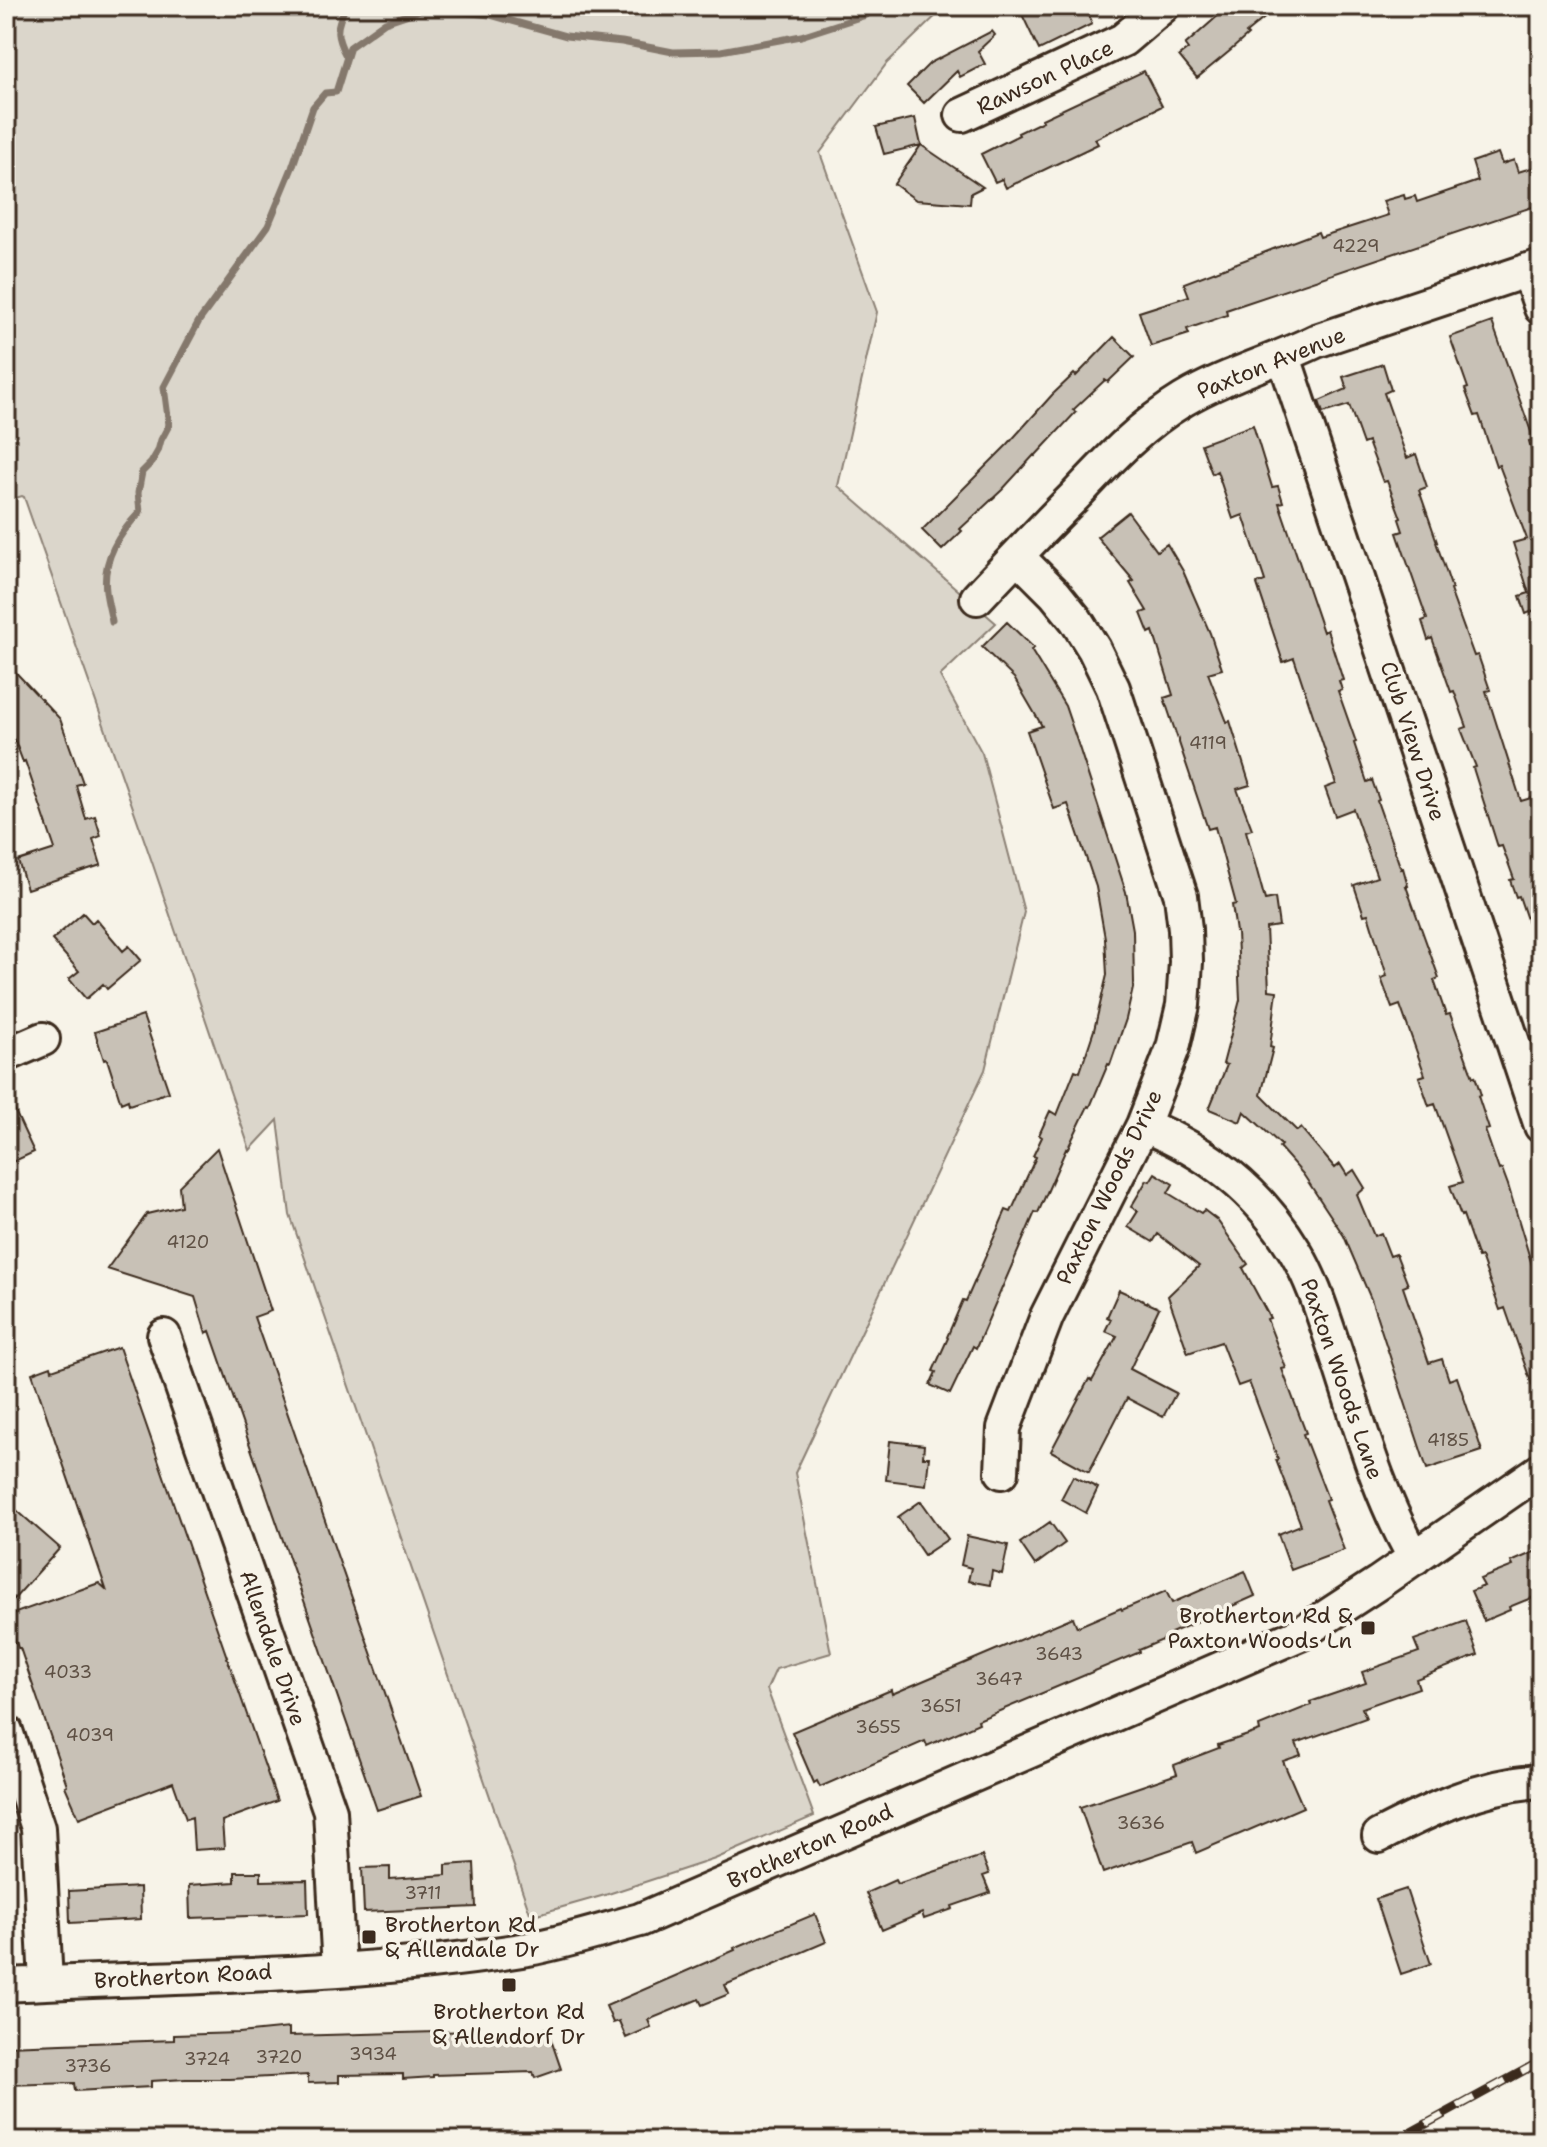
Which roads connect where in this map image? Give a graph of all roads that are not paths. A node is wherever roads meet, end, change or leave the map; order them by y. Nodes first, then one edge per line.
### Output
1 (1163, 6) edge
2 (962, 115) dead end
3 (1534, 268) edge
4 (1541, 308) edge
5 (1284, 357) junction
6 (1017, 556) junction
7 (977, 598) dead end
8 (43, 1039) dead end
9 (6, 1055) edge
10 (1143, 1125) junction
11 (1541, 1126) edge
12 (164, 1336) dead end
13 (1541, 1470) edge
14 (1002, 1472) dead end
15 (1415, 1558) junction
16 (6, 1731) edge
17 (1541, 1781) edge
18 (1379, 1836) dead end
19 (339, 1969) junction
20 (46, 1983) junction
21 (6, 1985) edge

1 - 2 street, Rawson Place
3 - 4 street
3 - 5 street, Paxton Avenue
5 - 6 street, Paxton Avenue
5 - 11 street, Club View Drive
6 - 7 street, Paxton Avenue
6 - 10 street, Paxton Woods Drive
8 - 9 street
10 - 14 street, Paxton Woods Drive
10 - 15 street, Paxton Woods Lane
12 - 19 street, Allendale Drive
13 - 15 street, Brotherton Road
15 - 19 street, Brotherton Road
16 - 20 street
17 - 18 street
19 - 20 street, Brotherton Road
20 - 21 street, Brotherton Road

